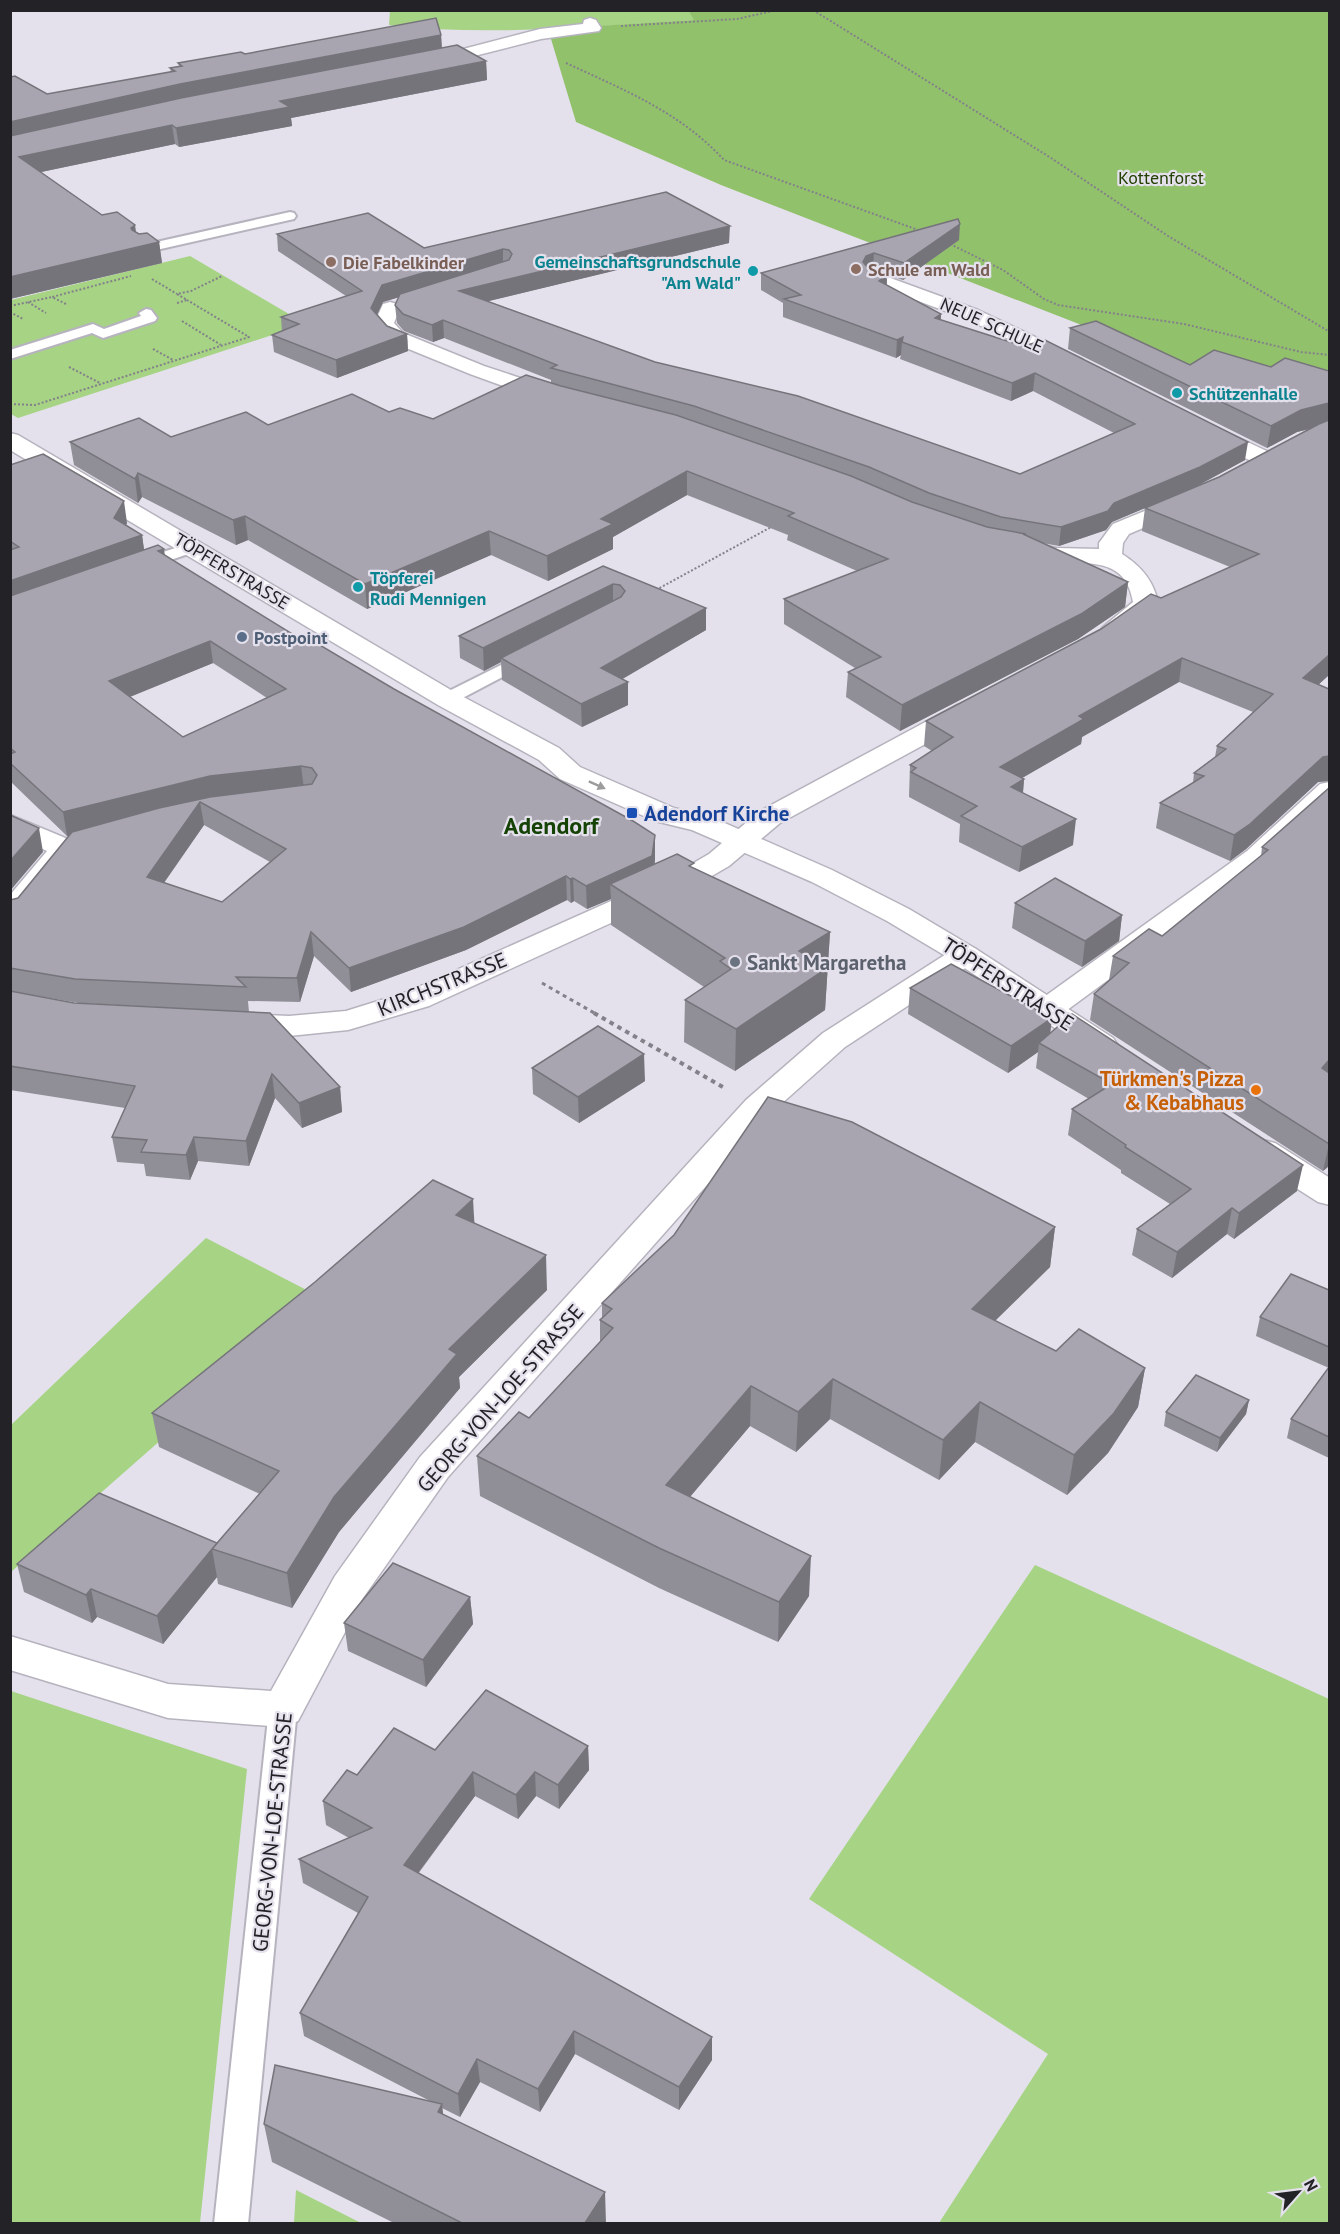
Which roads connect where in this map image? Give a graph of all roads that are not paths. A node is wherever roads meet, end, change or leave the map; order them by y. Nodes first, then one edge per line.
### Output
1 (592, 25) road end
2 (406, 67) edge
3 (290, 216) dead end
4 (143, 249) edge
5 (874, 278) edge
6 (396, 306) edge
7 (146, 313) dead end
8 (10, 355) edge
9 (1088, 370) edge
10 (570, 402) edge
11 (1186, 419) edge
12 (10, 440) edge
13 (1266, 460) edge
14 (1206, 493) edge
15 (1004, 546) edge
16 (194, 548) junction
17 (1110, 558) junction
18 (122, 572) edge
19 (1097, 640) edge
20 (541, 650) edge
21 (447, 699) junction
22 (989, 700) edge
23 (1329, 790) edge
24 (10, 823) edge
25 (93, 840) edge
26 (739, 840) junction
27 (65, 848) junction
28 (10, 914) edge
29 (965, 955) junction
30 (1048, 1009) junction
31 (207, 1022) edge
32 (1126, 1060) edge
33 (1235, 1132) edge
34 (1329, 1194) edge
35 (10, 1653) edge
36 (283, 1709) junction
37 (231, 2223) edge

1 - 2 street
3 - 4 lane
5 - 9 street, NEUE SCHULE
6 - 10 street
7 - 8 lane
11 - 13 street
12 - 16 street, TÖPFERSTRASSE
14 - 17 street
15 - 17 street
16 - 18 lane
16 - 21 street, TÖPFERSTRASSE
17 - 19 street
20 - 21 lane
21 - 26 street, TÖPFERSTRASSE
22 - 26 street, KIRCHSTRASSE
23 - 30 street
24 - 27 street
25 - 27 street
26 - 29 street, TÖPFERSTRASSE
26 - 31 street, KIRCHSTRASSE
27 - 28 street
29 - 30 street, TÖPFERSTRASSE
29 - 36 street, GEORG-VON-LOE-STRASSE
30 - 32 street, TÖPFERSTRASSE
33 - 34 street
35 - 36 street
36 - 37 lane, GEORG-VON-LOE-STRASSE

